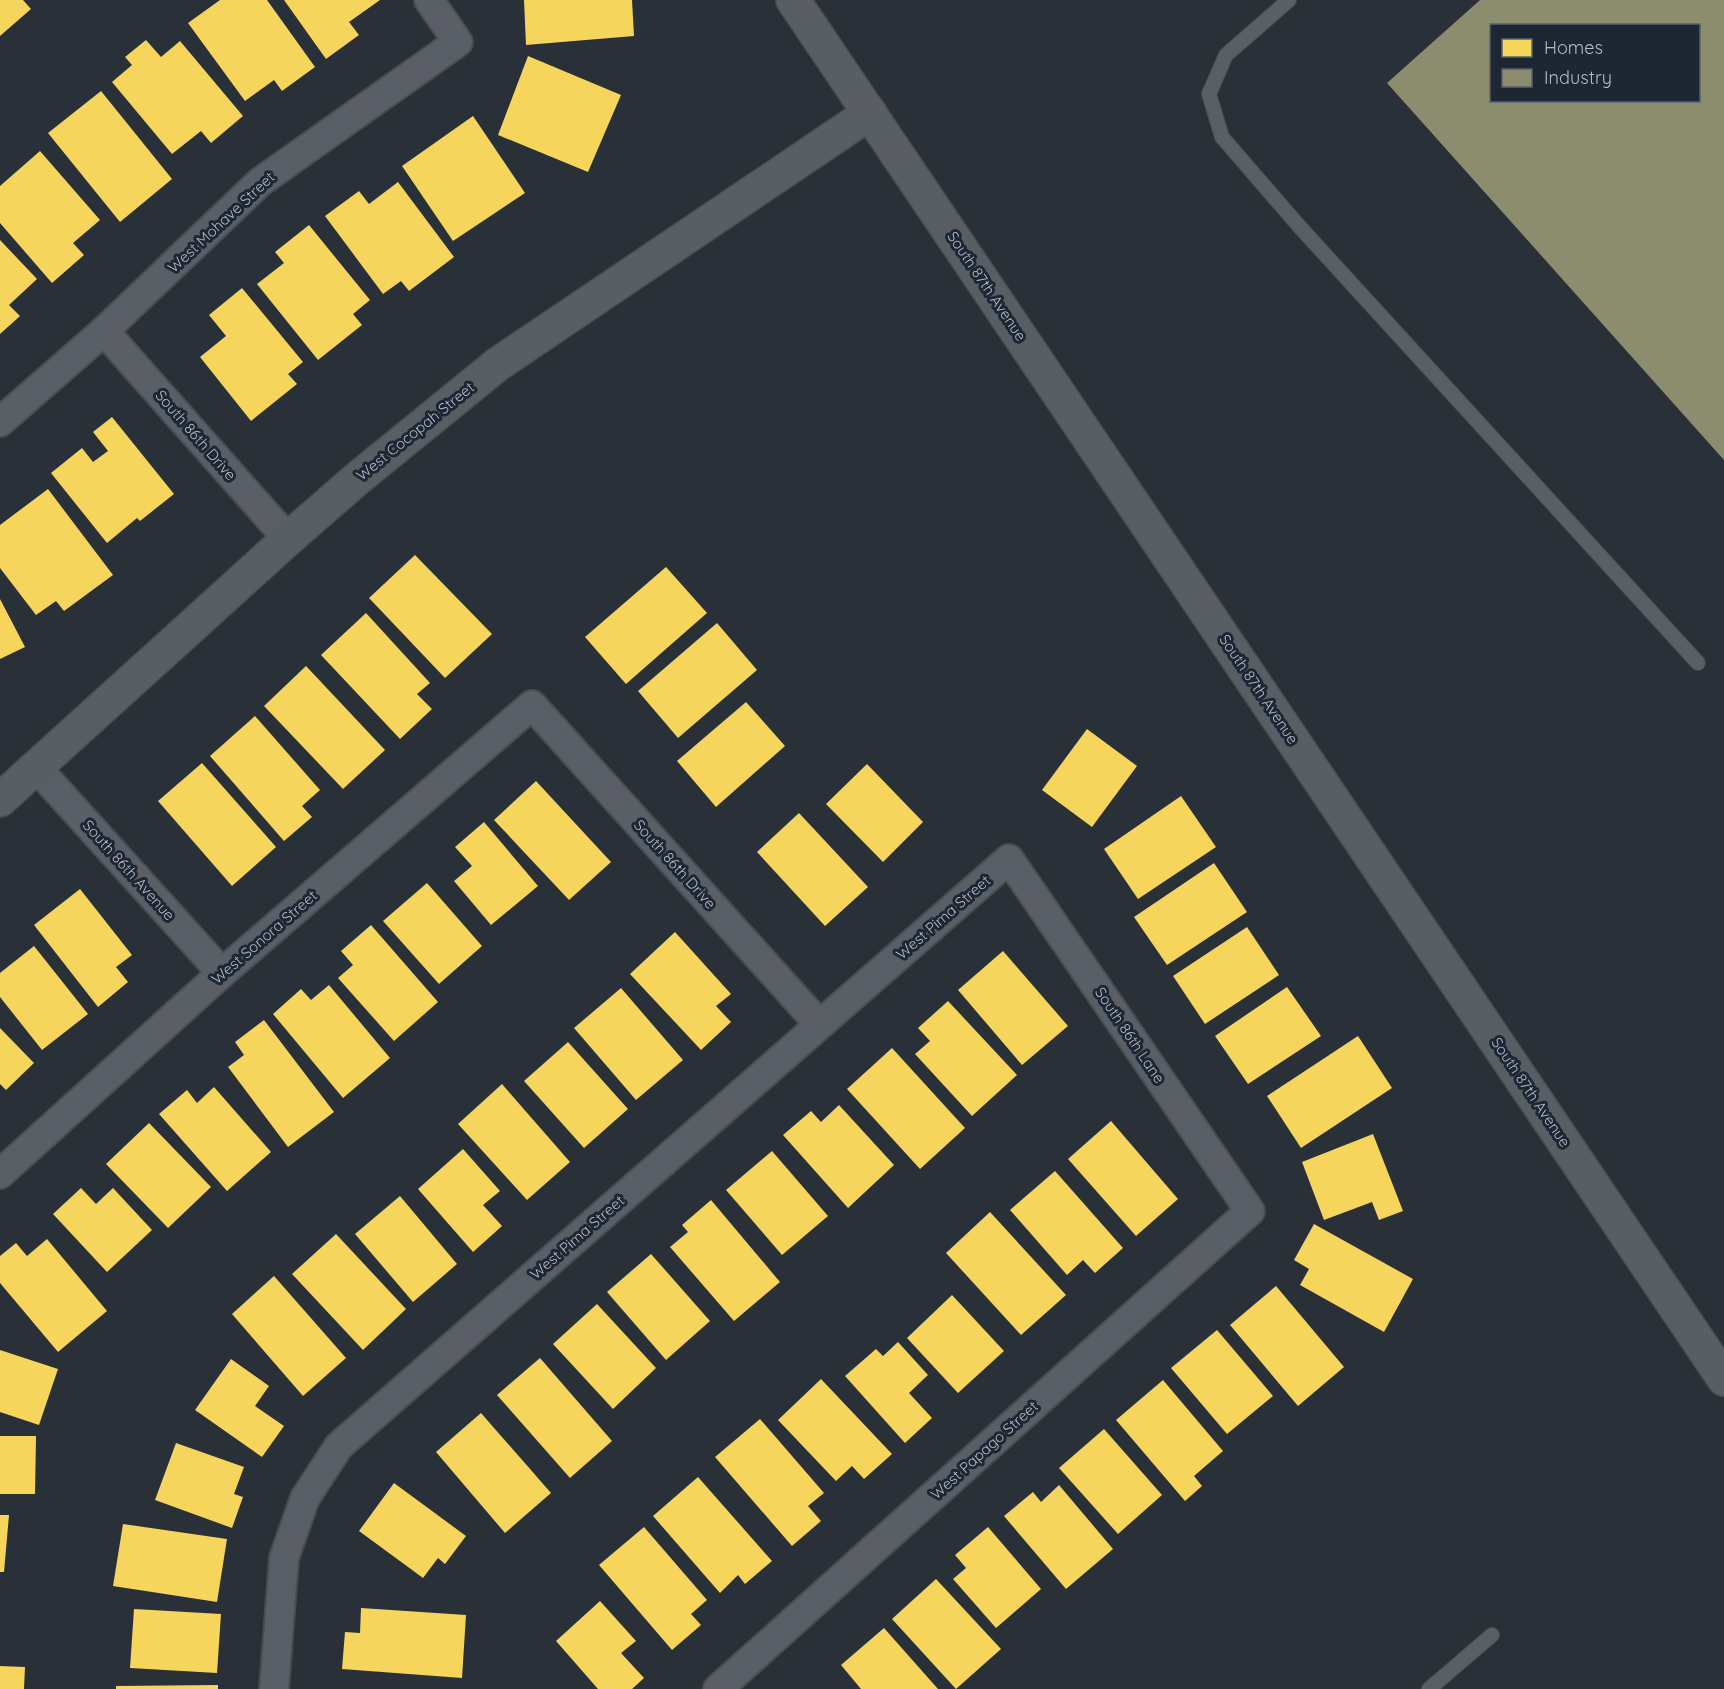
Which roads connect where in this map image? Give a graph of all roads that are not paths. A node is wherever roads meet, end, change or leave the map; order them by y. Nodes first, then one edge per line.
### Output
1 (429, 0) edge
2 (793, 0) edge
3 (1289, 0) edge
4 (870, 113) junction
5 (105, 331) junction
6 (0, 422) edge
7 (288, 539) junction
8 (1698, 663) dead end
9 (532, 705) joint
10 (36, 768) junction
11 (0, 800) edge
12 (1010, 859) joint
13 (222, 973) junction
14 (819, 1024) junction
15 (0, 1173) edge
16 (1250, 1211) joint
17 (1724, 1378) edge
18 (1492, 1635) dead end
19 (274, 1689) edge
20 (718, 1689) edge
21 (1429, 1689) edge

1 - 5 street, West Mohave Street
2 - 4 street, South 87th Avenue
3 - 8 lane
4 - 7 street, West Cocopah Street
4 - 17 street, South 87th Avenue
5 - 6 street, West Mohave Street
5 - 7 street, South 86th Drive
7 - 10 street, West Cocopah Street
9 - 13 street, West Sonora Street
9 - 14 street, South 86th Drive
10 - 11 street, West Cocopah Street
10 - 13 street, South 86th Avenue
12 - 14 street, West Pima Street
12 - 16 street, South 86th Lane
13 - 15 street, West Sonora Street
14 - 19 street, West Pima Street
16 - 20 street, West Papago Street
18 - 21 lane

